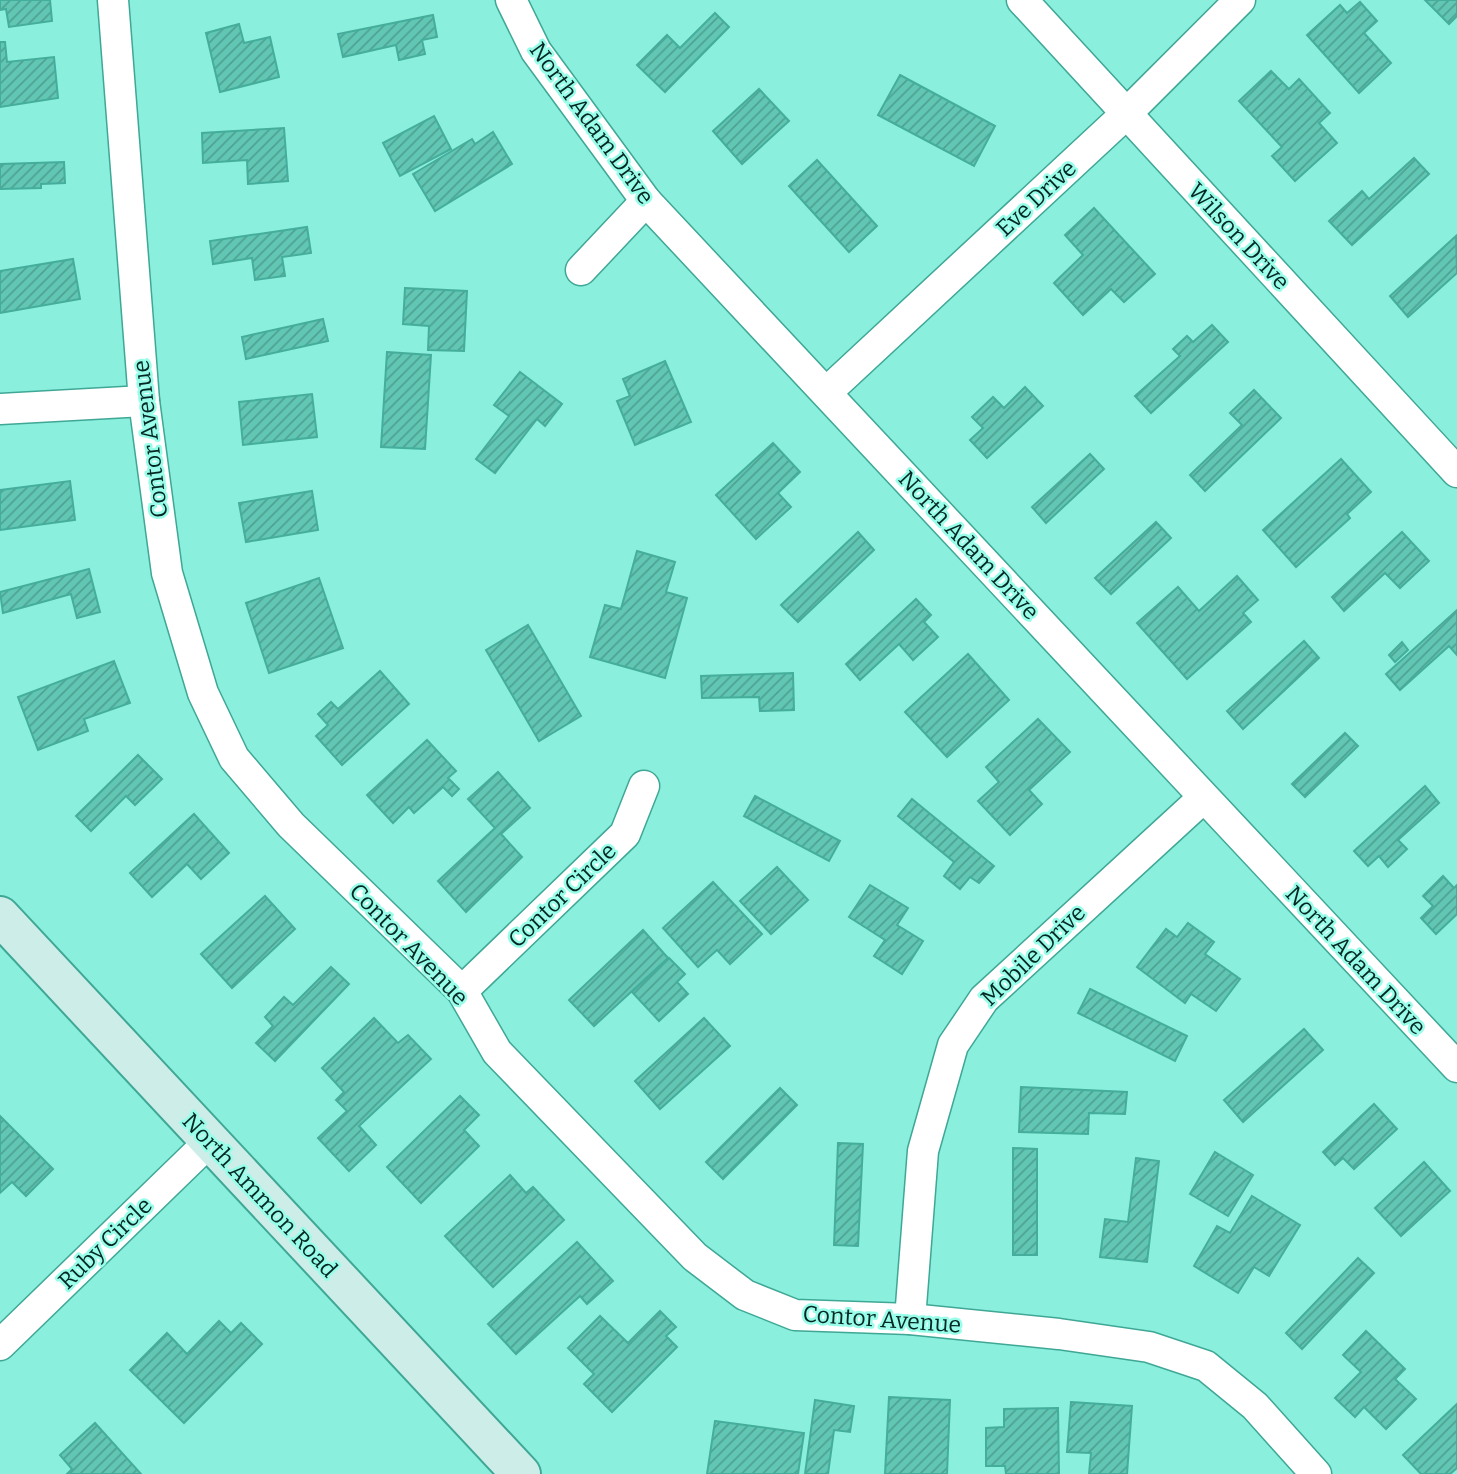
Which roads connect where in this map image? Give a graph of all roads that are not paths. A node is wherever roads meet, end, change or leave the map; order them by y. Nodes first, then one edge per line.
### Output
1 (113, 0) edge
2 (511, 0) edge
3 (1022, 0) edge
4 (1240, 0) edge
5 (1126, 114) junction
6 (646, 201) junction
7 (581, 270) dead end
8 (828, 391) junction
9 (144, 401) junction
10 (0, 409) edge
11 (1457, 472) edge
12 (644, 786) dead end
13 (1203, 798) junction
14 (0, 916) edge
15 (461, 991) junction
16 (1457, 1067) edge
17 (210, 1141) junction
18 (910, 1319) junction
19 (0, 1345) edge
20 (520, 1474) edge
21 (1316, 1474) edge

1 - 9 street, Contor Avenue
2 - 6 street, North Adam Drive
3 - 5 street, Wilson Drive
4 - 5 street, Eve Drive
5 - 8 street, Eve Drive
5 - 11 street, Wilson Drive
6 - 7 street
6 - 8 street, North Adam Drive
8 - 13 street, North Adam Drive
9 - 10 street
9 - 15 street, Contor Avenue
12 - 15 street, Contor Circle
13 - 16 street, North Adam Drive
13 - 18 street, Mobile Drive
14 - 17 main road, North Ammon Road
15 - 18 street, Contor Avenue
17 - 19 street, Ruby Circle
17 - 20 main road, North Ammon Road
18 - 21 street, Contor Avenue

